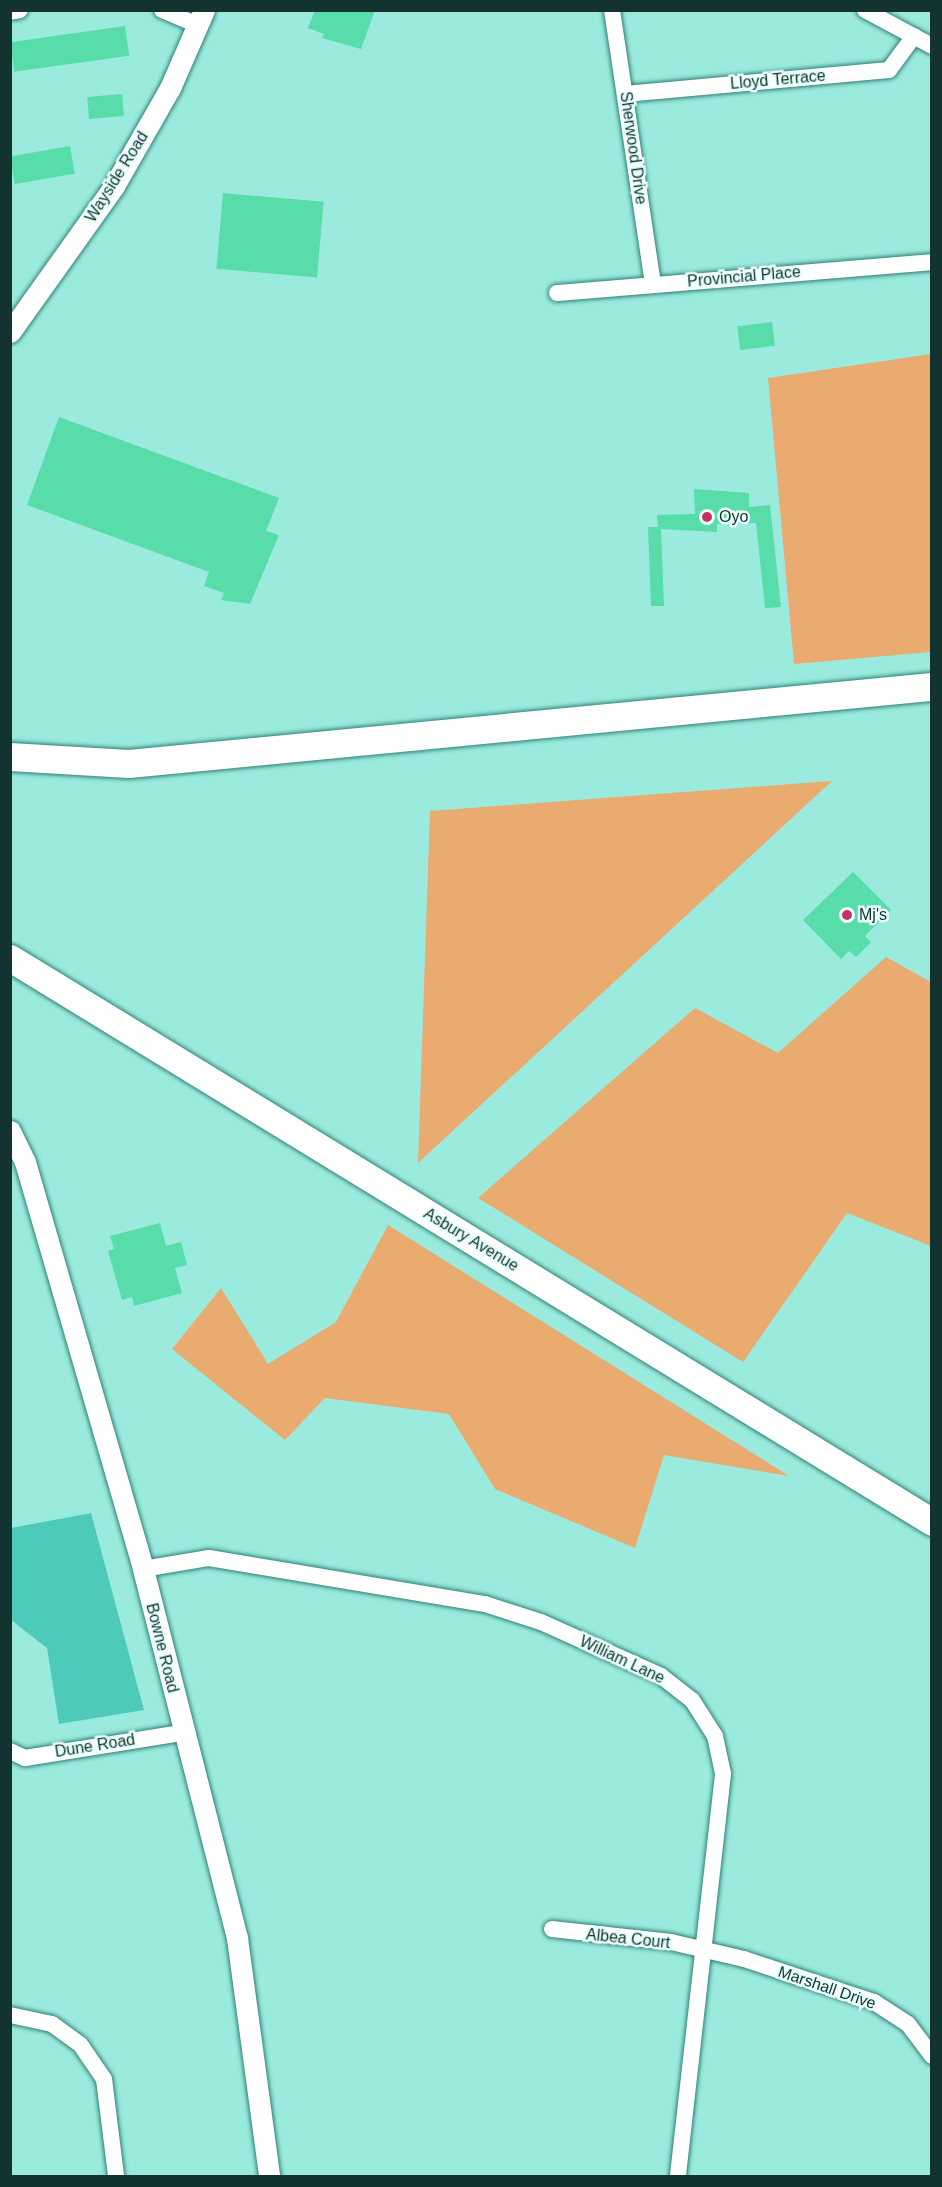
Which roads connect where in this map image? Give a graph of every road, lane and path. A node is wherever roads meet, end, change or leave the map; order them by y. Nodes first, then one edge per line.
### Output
1 (20, 10) edge
2 (162, 10) edge
3 (612, 10) edge
4 (865, 10) edge
5 (10, 12) edge
6 (201, 18) edge
7 (914, 36) junction
8 (932, 46) edge
9 (625, 94) junction
10 (932, 262) edge
11 (653, 285) junction
12 (557, 293) dead end
13 (10, 333) edge
14 (932, 687) edge
15 (10, 757) edge
16 (10, 958) edge
17 (10, 1131) edge
18 (932, 1522) edge
19 (143, 1569) junction
20 (181, 1733) junction
21 (10, 1751) edge
22 (552, 1929) dead end
23 (704, 1950) junction
24 (10, 2015) edge
25 (932, 2056) edge
26 (116, 2176) edge
27 (269, 2176) edge
28 (678, 2176) edge

1 - 5 street
2 - 6 street
3 - 9 street, Sherwood Drive
4 - 7 street
6 - 13 street, Wayside Road
7 - 8 street
7 - 9 street, Lloyd Terrace
9 - 11 street, Sherwood Drive
10 - 11 street, Provincial Place
11 - 12 street, Provincial Place
14 - 15 highway
16 - 18 main road, Asbury Avenue
17 - 19 street, Bowne Road
19 - 20 street, Bowne Road
19 - 23 street, William Lane
20 - 21 street, Dune Road
20 - 27 street, Bowne Road
22 - 23 street, Albea Court
23 - 25 street, Marshall Drive
23 - 28 street, William Lane
24 - 26 street

